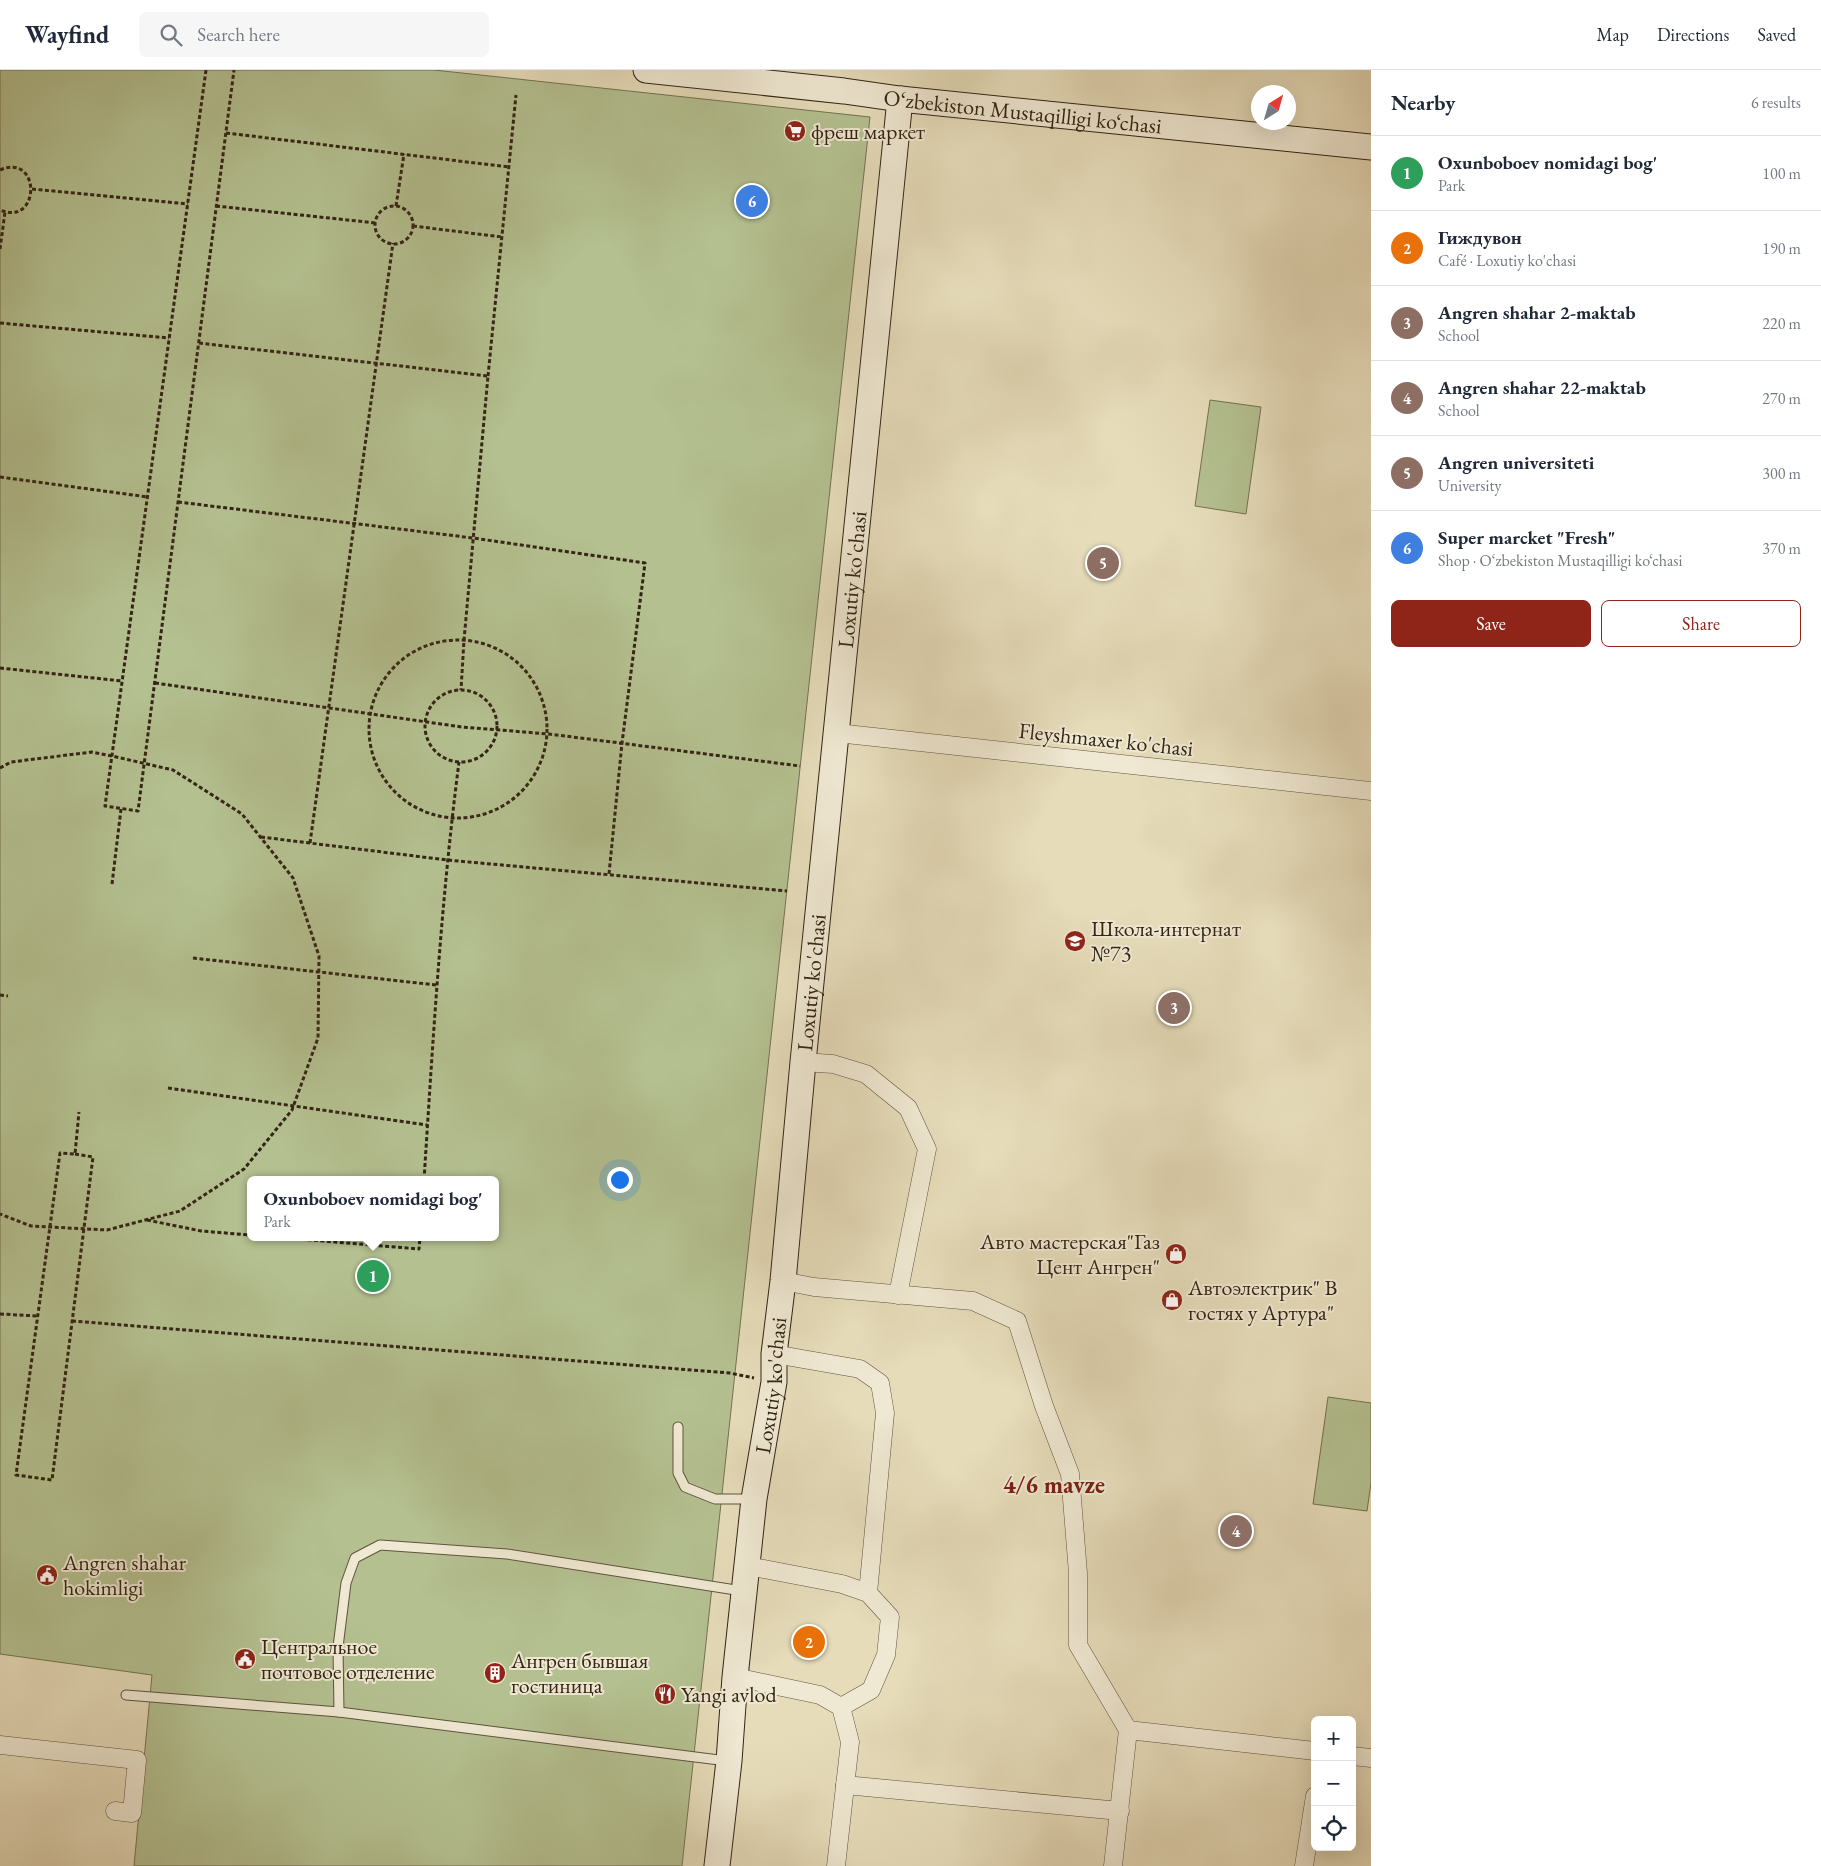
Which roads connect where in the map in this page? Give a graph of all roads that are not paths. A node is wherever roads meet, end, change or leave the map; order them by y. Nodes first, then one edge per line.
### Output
1 (646, 70) edge
2 (845, 81) edge
3 (900, 99) junction
4 (1371, 147) edge
5 (837, 733) junction
6 (1371, 790) edge
7 (803, 1062) junction
8 (783, 1281) junction
9 (898, 1295) junction
10 (774, 1354) junction
11 (678, 1427) dead end
12 (754, 1499) junction
13 (748, 1566) junction
14 (745, 1592) junction
15 (868, 1593) junction
16 (735, 1677) junction
17 (126, 1695) dead end
18 (841, 1707) junction
19 (339, 1712) junction
20 (1128, 1730) junction
21 (0, 1745) edge
22 (1311, 1751) edge
23 (1356, 1756) edge
24 (1371, 1758) edge
25 (729, 1761) junction
26 (845, 1786) junction
27 (1313, 1806) edge
28 (115, 1811) dead end
29 (1120, 1811) junction
30 (717, 1866) edge
31 (836, 1866) edge
32 (1113, 1866) edge
33 (1304, 1866) edge

1 - 2 street, O‘zbekiston Mustaqilligi ko‘chasi
2 - 3 street, O‘zbekiston Mustaqilligi ko‘chasi
3 - 4 street, O‘zbekiston Mustaqilligi ko‘chasi
3 - 5 street, Loxutiy ko'chasi
5 - 6 street, Fleyshmaxer ko'chasi
5 - 7 street, Loxutiy ko'chasi
7 - 8 street, Loxutiy ko'chasi
7 - 9 street
8 - 9 street
8 - 10 street, Loxutiy ko'chasi
9 - 20 street
10 - 12 street, Loxutiy ko'chasi
10 - 15 street
11 - 12 lane
12 - 13 street, Loxutiy ko'chasi
13 - 14 street, Loxutiy ko'chasi
13 - 15 street
14 - 16 street, Loxutiy ko'chasi
14 - 19 lane
15 - 18 street
16 - 18 street
16 - 25 street, Loxutiy ko'chasi
17 - 19 lane
18 - 26 street
19 - 25 lane
20 - 22 street
20 - 29 street
21 - 28 street
23 - 24 street
25 - 30 street, Loxutiy ko'chasi
26 - 29 street
26 - 31 street
27 - 33 street
29 - 32 street

